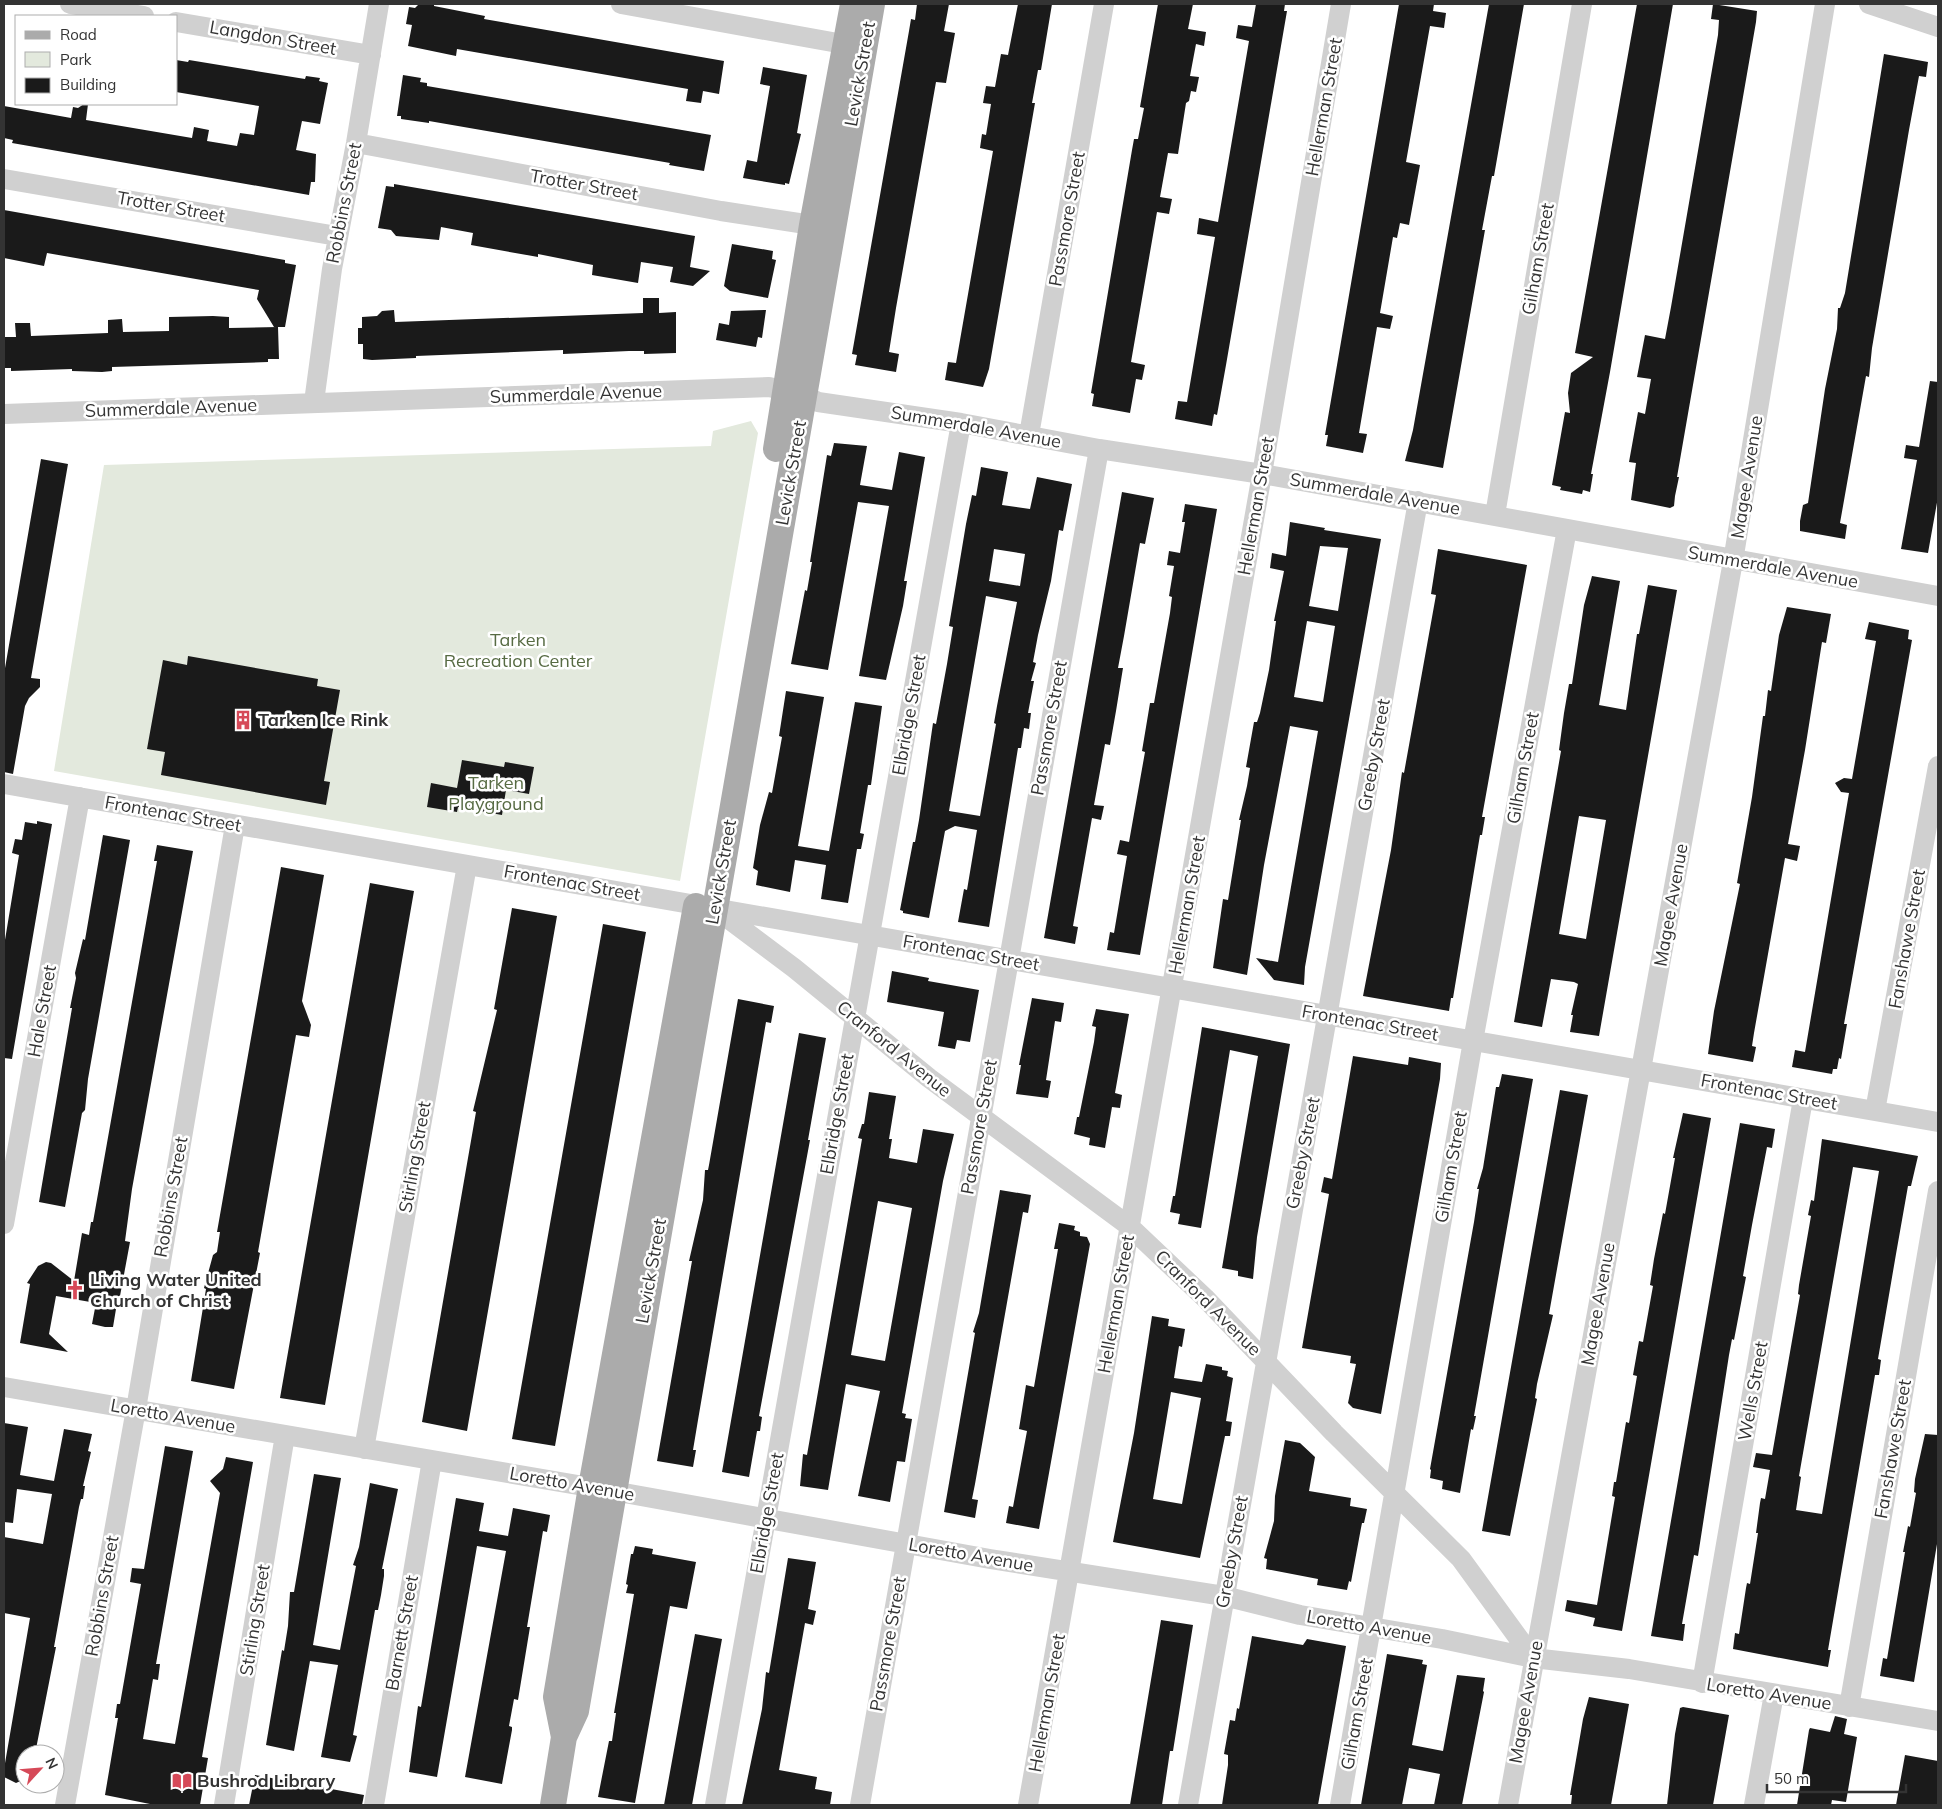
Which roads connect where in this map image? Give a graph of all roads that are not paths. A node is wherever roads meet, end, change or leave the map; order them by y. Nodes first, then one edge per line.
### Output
1 (70, 4) edge
2 (379, 4) edge
3 (620, 4) edge
4 (852, 4) edge
5 (872, 4) edge
6 (1104, 4) edge
7 (1341, 4) edge
8 (1582, 4) edge
9 (1825, 4) edge
10 (1869, 4) edge
11 (138, 15) edge
12 (178, 22) edge
13 (1938, 27) edge
14 (855, 46) junction
15 (371, 55) junction
16 (356, 143) junction
17 (4, 179) edge
18 (812, 225) junction
19 (337, 236) junction
20 (795, 393) junction
21 (314, 402) junction
22 (4, 415) edge
23 (961, 423) junction
24 (1029, 435) junction
25 (1099, 449) junction
26 (1262, 474) junction
27 (1418, 502) junction
28 (1495, 515) junction
29 (1567, 529) junction
30 (1733, 561) junction
31 (1938, 596) edge
32 (1938, 766) edge
33 (4, 784) edge
34 (80, 797) junction
35 (234, 825) junction
36 (466, 865) junction
37 (706, 907) junction
38 (869, 935) junction
39 (1008, 960) junction
40 (1172, 988) junction
41 (1329, 1016) junction
42 (854, 1018) junction
43 (1473, 1041) junction
44 (1641, 1070) junction
45 (1803, 1099) junction
46 (1875, 1111) junction
47 (980, 1118) junction
48 (1938, 1122) edge
49 (1938, 1191) edge
50 (4, 1224) edge
51 (1129, 1226) junction
52 (1265, 1360) junction
53 (4, 1387) edge
54 (136, 1409) junction
55 (285, 1435) junction
56 (364, 1449) junction
57 (432, 1460) junction
58 (602, 1489) junction
59 (1394, 1493) junction
60 (766, 1518) junction
61 (906, 1544) junction
62 (1070, 1572) junction
63 (1224, 1596) junction
64 (1372, 1629) junction
65 (1533, 1658) junction
66 (1702, 1683) junction
67 (1774, 1694) junction
68 (1848, 1707) junction
69 (1938, 1721) edge
70 (65, 1805) edge
71 (224, 1805) edge
72 (374, 1805) edge
73 (553, 1805) edge
74 (715, 1805) edge
75 (860, 1805) edge
76 (1028, 1805) edge
77 (1188, 1805) edge
78 (1340, 1805) edge
79 (1508, 1805) edge
80 (1754, 1805) edge

1 - 11 street
2 - 15 street, Robbins Street
3 - 14 street
4 - 14 main road, Levick Street
5 - 14 main road, Levick Street
6 - 24 street, Passmore Street
7 - 26 street, Hellerman Street
8 - 28 street, Gilham Street
9 - 30 street, Magee Avenue
10 - 13 street
12 - 15 street, Langdon Street
14 - 18 main road, Levick Street
14 - 20 main road, Levick Street
15 - 16 street, Robbins Street
16 - 18 street, Trotter Street
16 - 19 street, Robbins Street
17 - 19 street, Trotter Street
18 - 20 main road, Levick Street
19 - 21 street, Robbins Street
20 - 21 street, Summerdale Avenue
20 - 23 street, Summerdale Avenue
20 - 37 main road, Levick Street
21 - 22 street, Summerdale Avenue
23 - 24 street, Summerdale Avenue
23 - 38 street, Elbridge Street
24 - 25 street, Summerdale Avenue
25 - 26 street, Summerdale Avenue
25 - 39 street, Passmore Street
26 - 27 street, Summerdale Avenue
26 - 40 street, Hellerman Street
27 - 28 street, Summerdale Avenue
27 - 41 street, Greeby Street
28 - 29 street, Summerdale Avenue
29 - 30 street, Summerdale Avenue
29 - 43 street, Gilham Street
30 - 31 street, Summerdale Avenue
30 - 44 street, Magee Avenue
32 - 46 street, Fanshawe Street
33 - 34 street, Frontenac Street
34 - 35 street, Frontenac Street
34 - 50 street, Hale Street
35 - 36 street, Frontenac Street
35 - 54 street, Robbins Street
36 - 37 street, Frontenac Street
36 - 56 street, Stirling Street
37 - 38 street, Frontenac Street
37 - 42 street, Cranford Avenue
37 - 58 main road, Levick Street
38 - 39 street, Frontenac Street
38 - 42 street, Elbridge Street
39 - 40 street, Frontenac Street
39 - 47 street, Passmore Street
40 - 41 street, Frontenac Street
40 - 51 street, Hellerman Street
41 - 43 street, Frontenac Street
41 - 52 street, Greeby Street
42 - 47 street, Cranford Avenue
42 - 60 street, Elbridge Street
43 - 44 street, Frontenac Street
43 - 59 street, Gilham Street
44 - 45 street, Frontenac Street
44 - 65 street, Magee Avenue
45 - 46 street, Frontenac Street
45 - 66 street, Wells Street
46 - 48 street, Frontenac Street
47 - 51 street, Cranford Avenue
47 - 61 street, Passmore Street
49 - 68 street, Fanshawe Street
51 - 52 street, Cranford Avenue
51 - 62 street, Hellerman Street
52 - 59 street, Cranford Avenue
52 - 63 street, Greeby Street
53 - 54 street, Loretto Avenue
54 - 55 street, Loretto Avenue
54 - 70 street, Robbins Street
55 - 56 street, Loretto Avenue
55 - 71 street, Stirling Street
56 - 57 street, Loretto Avenue
57 - 58 street, Loretto Avenue
57 - 72 street, Barnett Street
58 - 60 street, Loretto Avenue
58 - 73 main road, Levick Street
59 - 64 street, Gilham Street
59 - 65 street, Cranford Avenue
60 - 61 street, Loretto Avenue
60 - 74 street, Elbridge Street
61 - 62 street, Loretto Avenue
61 - 75 street, Passmore Street
62 - 63 street, Loretto Avenue
62 - 76 street, Hellerman Street
63 - 64 street, Loretto Avenue
63 - 77 street, Greeby Street
64 - 65 street, Loretto Avenue
64 - 78 street, Gilham Street
65 - 66 street, Loretto Avenue
65 - 79 street, Magee Avenue
66 - 67 street, Loretto Avenue
67 - 68 street, Loretto Avenue
67 - 80 street
68 - 69 street, Loretto Avenue

